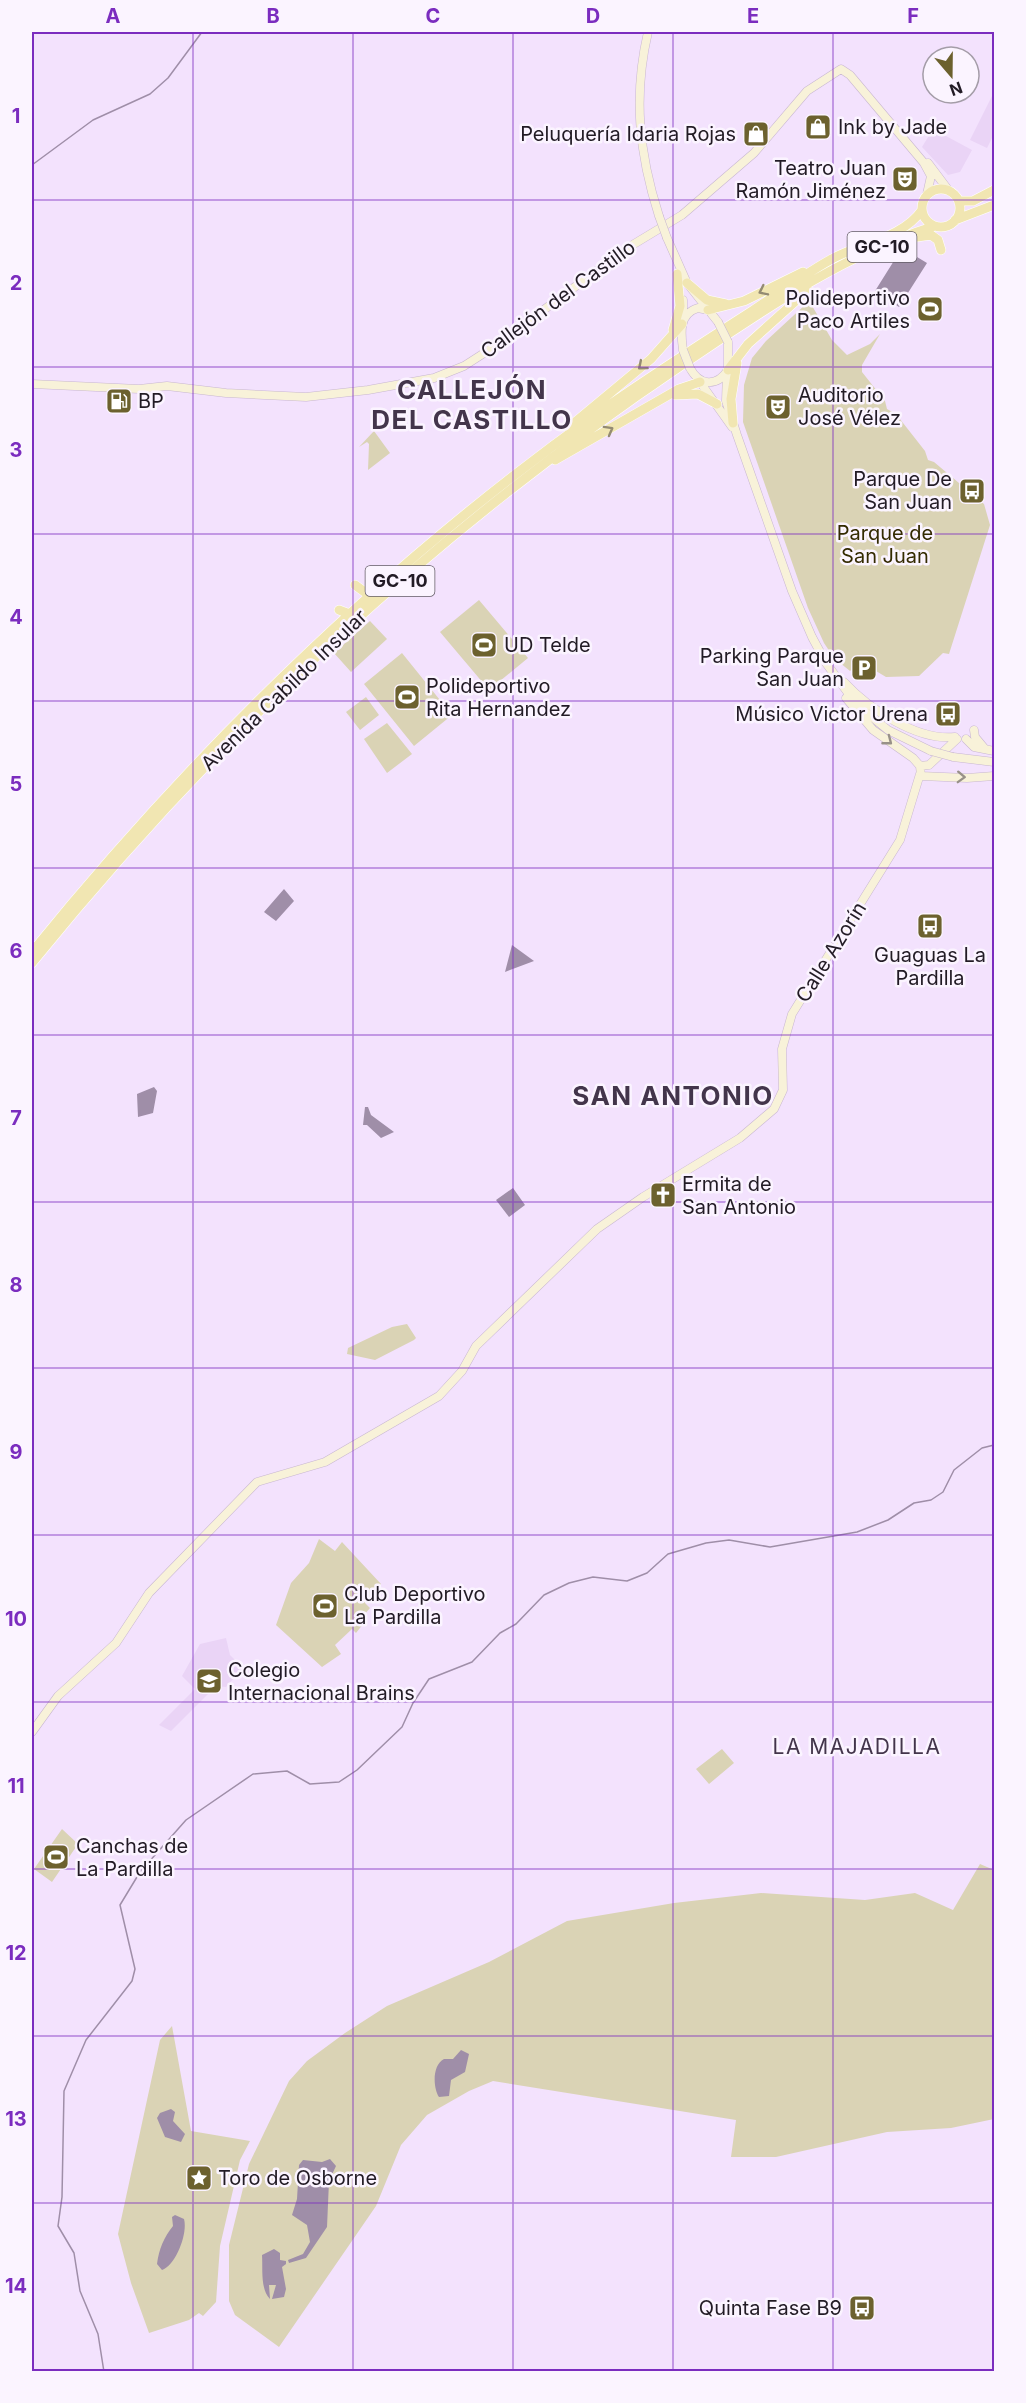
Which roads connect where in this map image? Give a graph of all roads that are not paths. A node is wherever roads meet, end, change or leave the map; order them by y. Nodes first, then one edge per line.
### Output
1 (648, 32) edge
2 (915, 150) junction
3 (994, 190) edge
4 (949, 191) junction
5 (927, 194) junction
6 (958, 201) junction
7 (994, 205) edge
8 (922, 210) junction
9 (956, 220) junction
10 (935, 226) junction
11 (894, 241) junction
12 (942, 250) dead end
13 (673, 255) junction
14 (830, 260) junction
15 (830, 270) junction
16 (677, 274) junction
17 (687, 283) junction
18 (737, 303) junction
19 (708, 310) junction
20 (683, 323) junction
21 (665, 345) junction
22 (743, 350) junction
23 (727, 371) junction
24 (700, 382) junction
25 (34, 384) edge
26 (670, 395) junction
27 (717, 404) junction
28 (733, 423) junction
29 (737, 435) junction
30 (522, 474) junction
31 (355, 585) dead end
32 (375, 594) junction
33 (359, 599) dead end
34 (339, 610) dead end
35 (346, 619) junction
36 (826, 663) junction
37 (974, 730) dead end
38 (959, 738) junction
39 (990, 751) edge
40 (994, 762) edge
41 (922, 772) junction
42 (994, 776) edge
43 (32, 952) edge
44 (32, 963) edge
45 (32, 1732) edge

1 - 13 street, bridge
2 - 4 street
2 - 5 street
2 - 25 street, Callejón del Castillo
3 - 6 main road
4 - 5 main road
4 - 6 main road
5 - 8 main road, GC-10
6 - 9 main road
7 - 9 main road, GC-10
8 - 10 main road, GC-10
8 - 14 main road, Avenida Cabildo Insular / GC-10
9 - 10 main road, GC-10
10 - 11 main road, Avenida Cabildo Insular / GC-10
11 - 12 main road
11 - 15 main road, Avenida Cabildo Insular / GC-10
13 - 16 street
13 - 17 street
14 -> 18 main road
14 - 30 main road, Avenida Cabildo Insular / GC-10
15 - 22 main road
15 - 30 main road, Avenida Cabildo Insular / GC-10
16 - 20 street
16 - 21 main road
17 - 18 main road
17 - 19 street
18 - 19 main road
19 - 20 street
19 - 23 street, bridge
20 - 21 main road
20 - 24 street, bridge
21 -> 30 main road
22 - 23 main road
22 - 28 main road
23 - 24 street
23 - 28 street
24 - 26 main road
24 - 27 street
26 - 27 main road
30 -> 26 main road
27 - 29 street
28 - 29 street
29 - 36 street
30 - 32 main road, Avenida Cabildo Insular / GC-10
30 - 44 main road, Avenida Cabildo Insular / GC-10
31 - 32 main road
32 - 33 main road
32 - 35 main road, Avenida Cabildo Insular / GC-10
34 - 35 main road
35 - 43 main road, Avenida Cabildo Insular / GC-10
36 - 38 street
36 - 40 street, bridge
36 -> 41 street
37 - 39 street
38 - 39 street
38 - 41 street
41 -> 42 street
41 - 45 street, Calle Azorín

